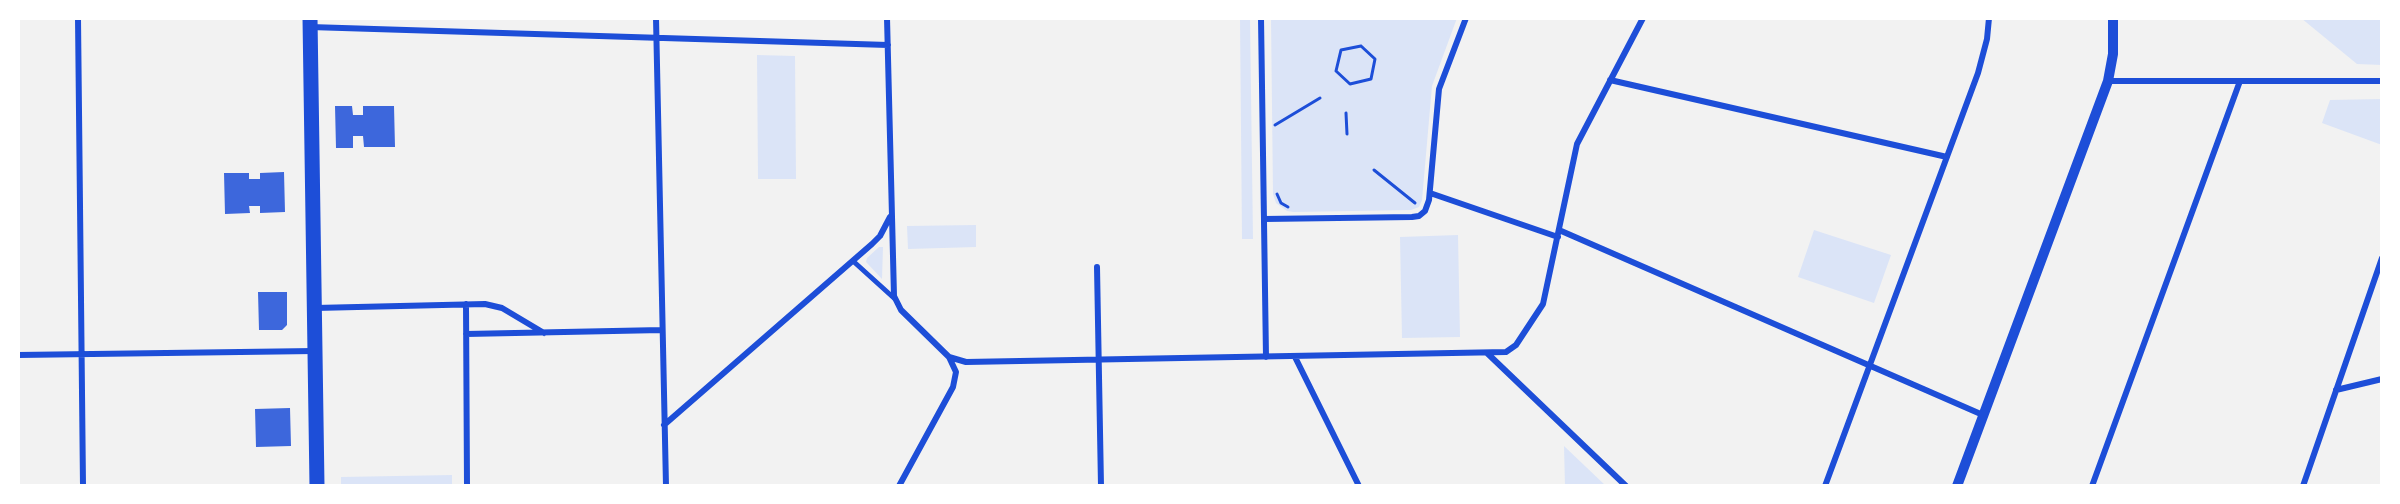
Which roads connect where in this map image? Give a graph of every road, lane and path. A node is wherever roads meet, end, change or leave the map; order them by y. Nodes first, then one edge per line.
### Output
1 (78, 18) edge
2 (656, 18) edge
3 (887, 18) edge
4 (1261, 18) edge
5 (1466, 18) edge
6 (1643, 18) edge
7 (1989, 18) edge
8 (2113, 18) edge
9 (310, 22) edge
10 (656, 37) junction
11 (888, 45) junction
12 (1341, 50) joint
13 (1610, 80) junction
14 (2108, 81) junction
15 (2240, 81) junction
16 (2382, 81) edge
17 (1320, 98) dead end
18 (1275, 113) dead end
19 (1346, 113) dead end
20 (1275, 125) junction
21 (1347, 134) dead end
22 (1276, 136) dead end
23 (1947, 157) junction
24 (1374, 170) dead end
25 (1276, 190) dead end
26 (1430, 193) junction
27 (1408, 206) dead end
28 (1291, 207) dead end
29 (891, 214) junction
30 (1264, 219) junction
31 (1558, 234) junction
32 (2382, 258) edge
33 (853, 261) junction
34 (1097, 267) dead end
35 (895, 300) junction
36 (466, 304) junction
37 (314, 308) junction
38 (662, 330) junction
39 (544, 333) junction
40 (466, 334) junction
41 (315, 351) junction
42 (1487, 353) junction
43 (81, 354) junction
44 (18, 355) edge
45 (949, 357) junction
46 (1266, 357) junction
47 (1295, 357) junction
48 (1098, 360) junction
49 (1869, 366) junction
50 (2382, 379) edge
51 (2336, 390) junction
52 (1983, 416) junction
53 (664, 425) junction
54 (83, 486) edge
55 (317, 486) edge
56 (467, 486) edge
57 (666, 486) edge
58 (899, 486) edge
59 (1101, 486) edge
60 (1359, 486) edge
61 (1626, 486) edge
62 (1825, 486) edge
63 (1957, 486) edge
64 (2092, 486) edge
65 (2303, 486) edge

1 - 43 street
2 - 10 street
3 - 11 street
4 - 30 street
5 - 26 street
6 - 13 street
7 - 23 street
8 - 14 street
9 - 10 street
9 - 37 main road
10 - 11 street
10 - 38 street
11 - 29 street
12 - 12 path
13 - 23 street
13 - 31 street
14 - 15 street
14 - 52 street
15 - 16 street
15 - 64 street
17 - 20 path
18 - 20 path
19 - 21 path
20 - 22 path
23 - 49 street
24 - 27 path
25 - 28 path
26 - 30 street
26 - 31 street
29 - 33 street
29 - 35 street
30 - 46 street
31 - 42 street
31 - 49 street
32 - 51 street
33 - 35 street
33 - 53 street
34 - 48 street
35 - 45 street
36 - 37 street
36 - 39 street
36 - 40 street
37 - 41 main road
38 - 39 street
38 - 53 street
39 - 40 street
40 - 56 street
41 - 43 street
41 - 55 main road
42 - 47 street
42 - 61 street
43 - 44 street
43 - 54 street
45 - 48 street
45 - 58 street
46 - 47 street
46 - 48 street
47 - 60 street
48 - 59 street
49 - 52 street
49 - 62 street
50 - 51 street
51 - 65 street
52 - 63 street
53 - 57 street

